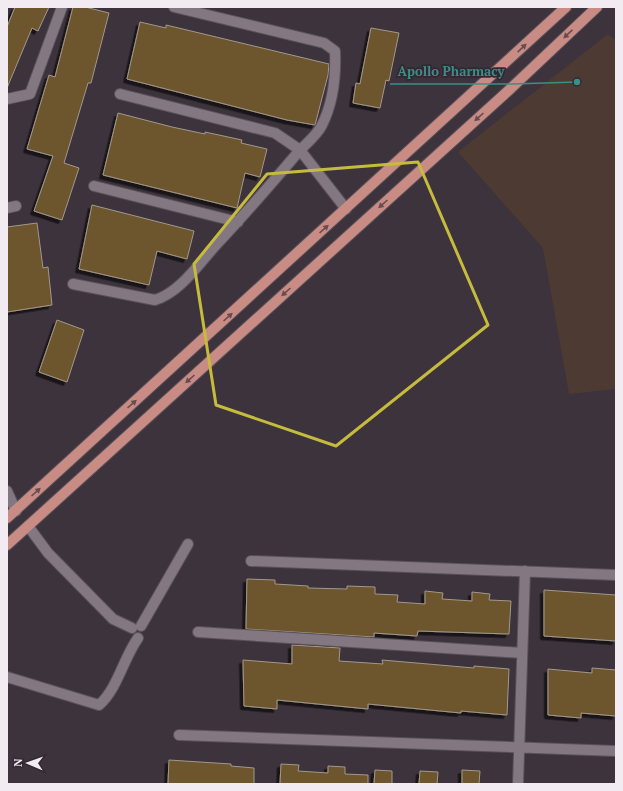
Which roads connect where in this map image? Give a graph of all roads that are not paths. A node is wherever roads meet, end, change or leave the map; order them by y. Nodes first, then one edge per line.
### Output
1 (62, 7) edge
2 (174, 7) edge
3 (566, 7) edge
4 (597, 7) edge
5 (120, 94) dead end
6 (7, 99) edge
7 (300, 150) junction
8 (94, 186) dead end
9 (346, 209) junction
10 (238, 222) junction
11 (73, 284) dead end
12 (7, 491) edge
13 (16, 510) junction
14 (7, 518) edge
15 (28, 526) junction
16 (188, 544) dead end
17 (7, 545) edge
18 (251, 561) dead end
19 (525, 571) junction
20 (616, 575) edge
21 (136, 627) junction
22 (198, 632) dead end
23 (522, 653) junction
24 (7, 677) edge
25 (179, 735) dead end
26 (519, 746) junction
27 (616, 751) edge
28 (518, 784) edge

1 - 6 street
2 - 7 street
9 -> 3 main road
4 -> 15 main road
5 - 7 street
7 - 9 street
7 - 10 street
8 - 10 street
13 -> 9 main road
10 - 11 street
12 - 13 street
13 - 14 main road
15 - 17 main road
15 - 21 street
16 - 21 street
18 - 19 street
19 - 20 street
19 - 23 street
21 - 24 street
22 - 23 street
23 - 26 street
25 - 26 street
26 - 27 street
26 - 28 street

